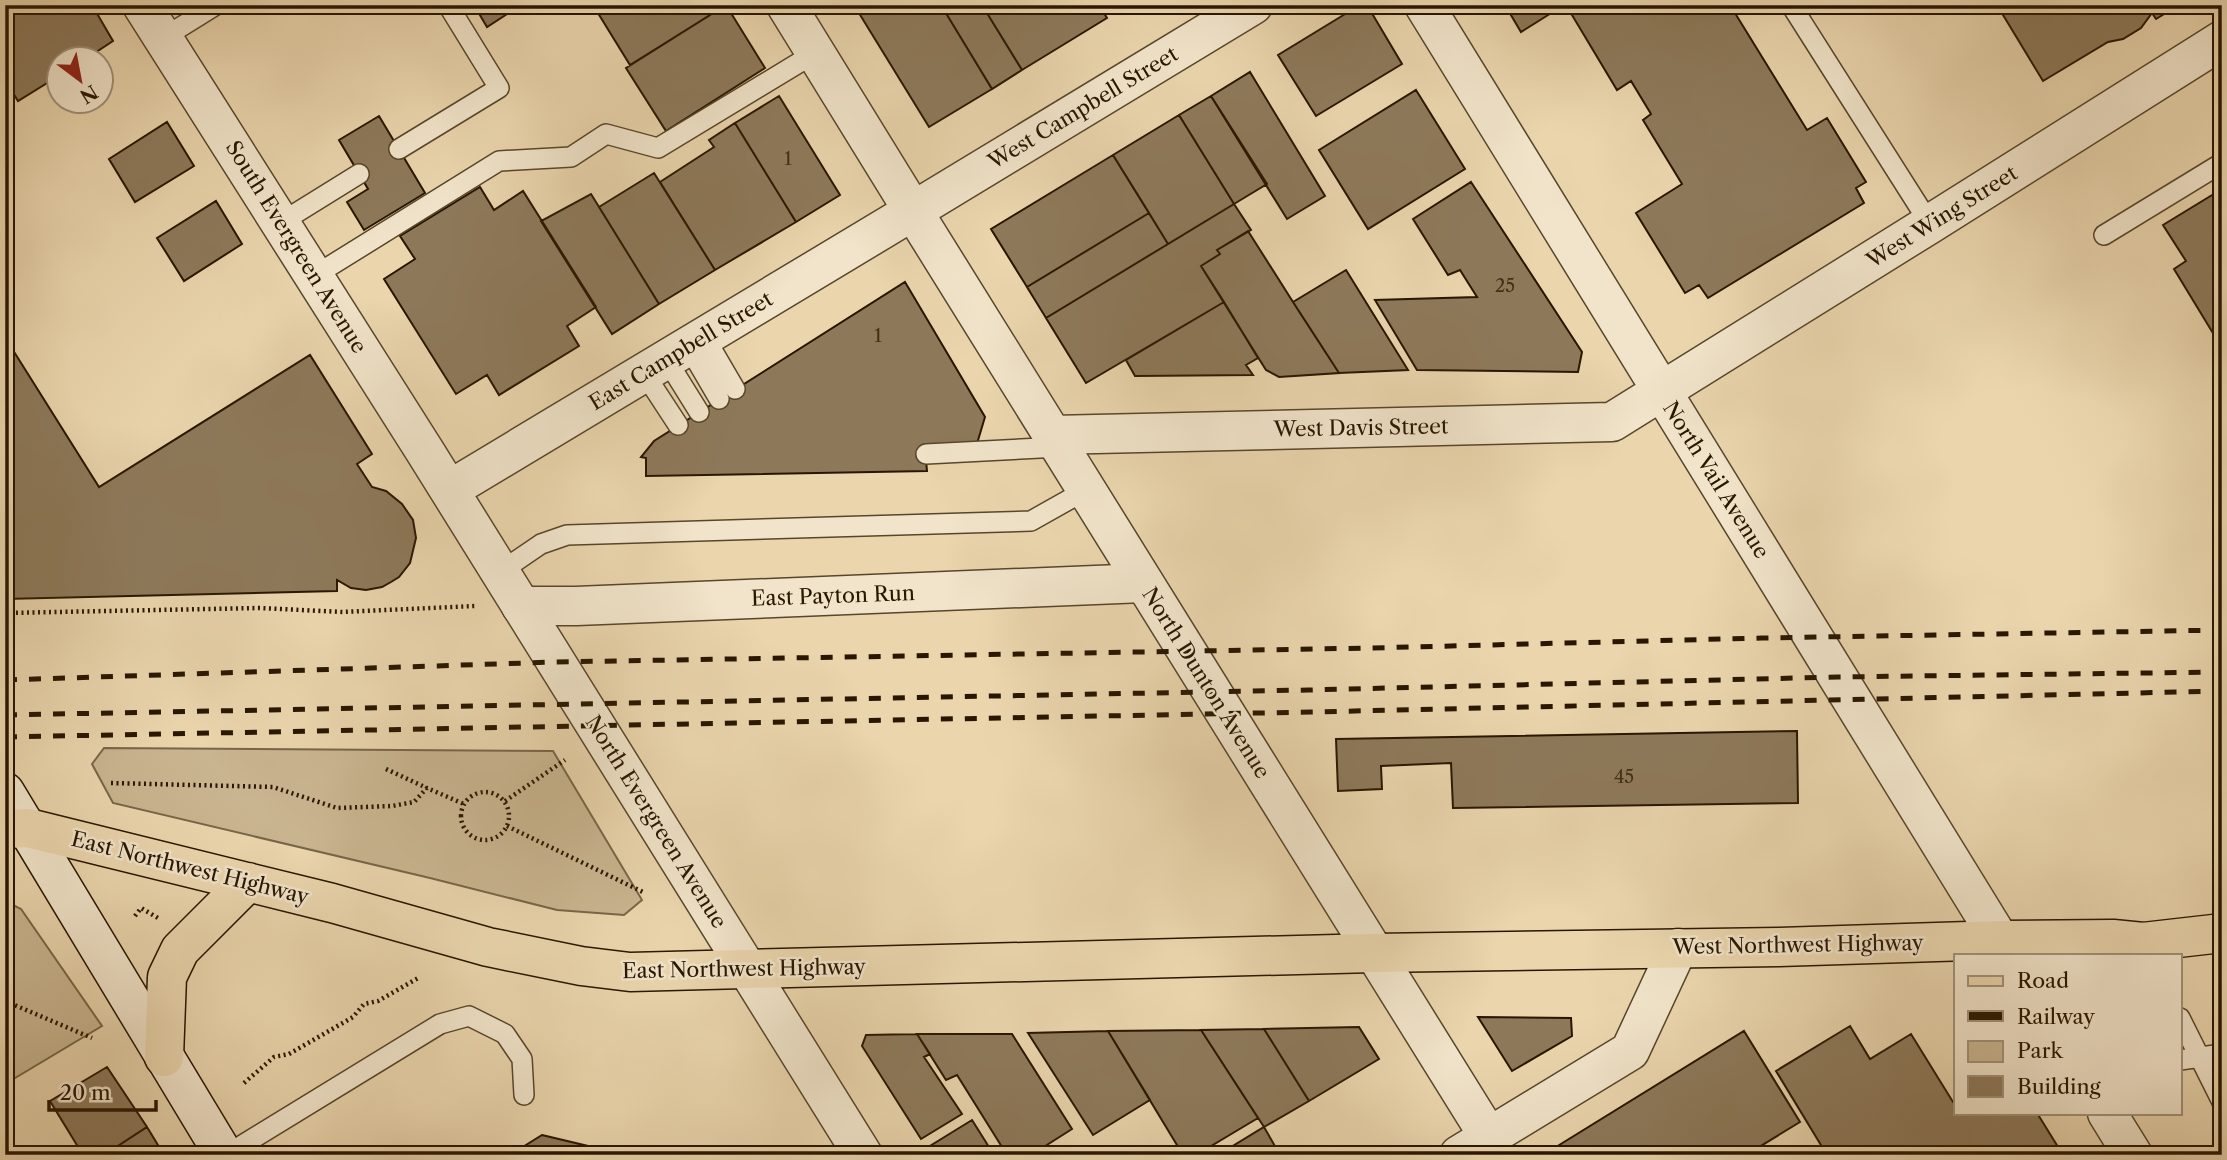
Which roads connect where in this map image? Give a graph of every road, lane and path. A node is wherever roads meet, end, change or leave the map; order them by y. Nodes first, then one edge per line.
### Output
1 (142, 5) edge
2 (216, 5) edge
3 (448, 5) edge
4 (786, 5) edge
5 (1253, 5) edge
6 (1424, 5) edge
7 (1791, 5) edge
8 (163, 38) junction
9 (2222, 40) edge
10 (815, 53) junction
11 (399, 149) dead end
12 (2222, 163) edge
13 (359, 174) dead end
14 (913, 211) junction
15 (280, 223) junction
16 (1930, 225) junction
17 (2104, 235) dead end
18 (314, 276) junction
19 (675, 354) junction
20 (1662, 392) junction
21 (727, 394) dead end
22 (699, 412) dead end
23 (678, 425) dead end
24 (1056, 441) junction
25 (926, 454) dead end
26 (449, 490) junction
27 (1086, 491) junction
28 (500, 572) junction
29 (1144, 583) junction
30 (475, 606) dead end
31 (521, 606) junction
32 (5, 613) edge
33 (565, 760) dead end
34 (386, 769) dead end
35 (111, 783) dead end
36 (427, 788) junction
37 (5, 792) edge
38 (505, 802) junction
39 (464, 804) junction
40 (507, 826) junction
41 (16, 829) edge
42 (248, 882) junction
43 (645, 893) dead end
44 (135, 916) dead end
45 (160, 919) dead end
46 (2222, 933) edge
47 (1678, 948) junction
48 (2005, 948) edge
49 (2146, 949) edge
50 (1374, 953) junction
51 (749, 971) junction
52 (420, 977) dead end
53 (5, 1002) edge
54 (2182, 1027) edge
55 (92, 1038) dead end
56 (2222, 1054) edge
57 (164, 1057) junction
58 (2189, 1058) edge
59 (244, 1083) dead end
60 (524, 1095) dead end
61 (2222, 1102) edge
62 (2108, 1114) edge
63 (1483, 1149) edge
64 (225, 1155) edge
65 (863, 1155) edge
66 (2133, 1155) edge

1 - 8 street, South Evergreen Avenue
2 - 8 lane
3 - 11 lane
4 - 10 street, North Dunton Avenue
5 - 14 street, West Campbell Street
6 - 20 street, North Vail Avenue
7 - 16 lane
8 - 15 street, South Evergreen Avenue
9 - 16 street, West Wing Street
10 - 14 street, North Dunton Avenue
10 - 18 lane
12 - 17 lane
13 - 15 lane
14 - 19 street, East Campbell Street
14 - 24 street, North Dunton Avenue
15 - 18 street, South Evergreen Avenue
16 - 20 street, West Wing Street
18 - 26 street, South Evergreen Avenue
19 - 21 lane
19 - 22 lane
19 - 23 lane
19 - 26 street, East Campbell Street
20 - 24 street, West Davis Street
20 - 48 street, North Vail Avenue
24 - 25 lane
24 - 27 street, North Dunton Avenue
26 - 28 street, North Evergreen Avenue
27 - 28 lane
27 - 29 street, North Dunton Avenue
28 - 31 street, North Evergreen Avenue
29 - 31 street, East Payton Run
29 - 50 street, North Dunton Avenue
30 - 32 path
31 - 51 street, North Evergreen Avenue
33 - 38 path
34 - 36 path
35 - 36 path
36 - 39 path
37 - 41 street
38 - 39 path
38 - 40 path
39 - 40 path
40 - 43 path
41 - 42 main road, East Northwest Highway
41 - 57 street
42 - 51 main road, East Northwest Highway
42 - 57 main road
44 - 45 path
46 - 49 main road, West Northwest Highway
47 - 48 main road, West Northwest Highway
47 - 50 main road, West Northwest Highway
47 - 63 street
48 - 49 main road, West Northwest Highway
50 - 51 main road, East Northwest Highway
50 - 63 street, North Dunton Avenue
51 - 65 street, North Evergreen Avenue
52 - 59 path
53 - 55 path
54 - 58 lane
56 - 58 lane
57 - 64 street
58 - 61 lane
60 - 64 lane
62 - 66 street

